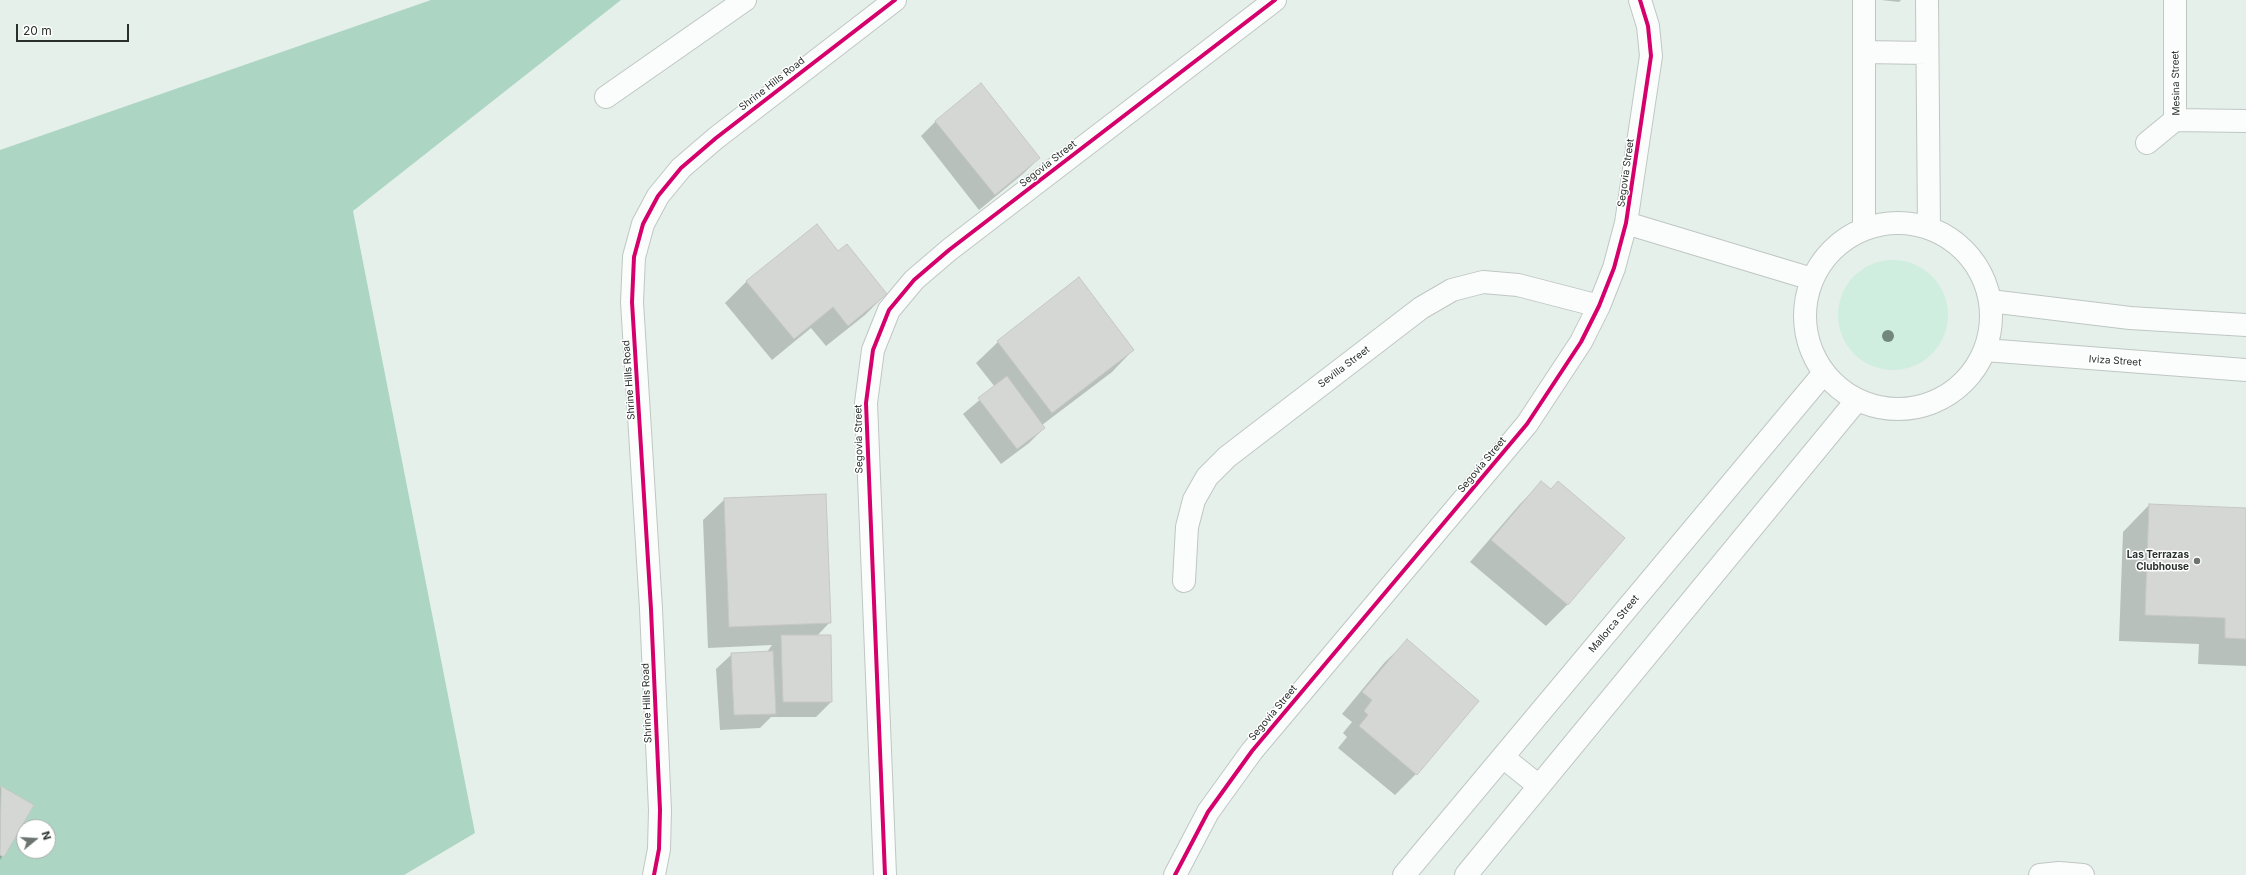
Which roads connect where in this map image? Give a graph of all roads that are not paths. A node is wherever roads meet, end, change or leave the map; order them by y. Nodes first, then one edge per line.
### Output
1 (745, 0) edge
2 (896, 0) edge
3 (1275, 0) edge
4 (1640, 0) edge
5 (1864, 0) edge
6 (1927, 0) edge
7 (2175, 0) edge
8 (1864, 52) junction
9 (1927, 53) junction
10 (606, 97) dead end
11 (2175, 120) junction
12 (2246, 121) edge
13 (2147, 143) dead end
14 (1626, 223) junction
15 (1929, 227) junction
16 (1864, 228) junction
17 (1812, 279) junction
18 (1990, 301) junction
19 (1599, 306) junction
20 (2246, 325) edge
21 (1985, 350) junction
22 (2246, 370) edge
23 (1824, 373) junction
24 (1857, 400) junction
25 (1184, 581) dead end
26 (1504, 758) junction
27 (1539, 786) junction
28 (654, 875) edge
29 (885, 875) edge
30 (1175, 875) edge
31 (1404, 875) edge
32 (1466, 875) edge
33 (2040, 875) edge
34 (2082, 875) edge

1 - 10 street
2 - 28 street, Shrine Hills Road
3 - 29 street, Segovia Street
4 - 14 street, Segovia Street
5 - 8 street
6 - 9 street
7 - 11 street, Mesina Street
8 - 9 street
8 - 16 street
9 - 15 street
11 - 12 street, Mesina Street
11 - 13 street
14 - 17 street
14 - 19 street, Segovia Street
15 - 16 street
15 - 18 street
16 - 17 street
17 - 23 street
18 - 20 street
18 - 21 street
19 - 25 street, Sevilla Street
19 - 30 street, Segovia Street
21 - 22 street, Iviza Street
21 - 24 street
23 - 24 street
23 - 26 street, Mallorca Street
24 - 27 street
26 - 27 street
26 - 31 street, Mallorca Street
27 - 32 street
33 - 34 street

